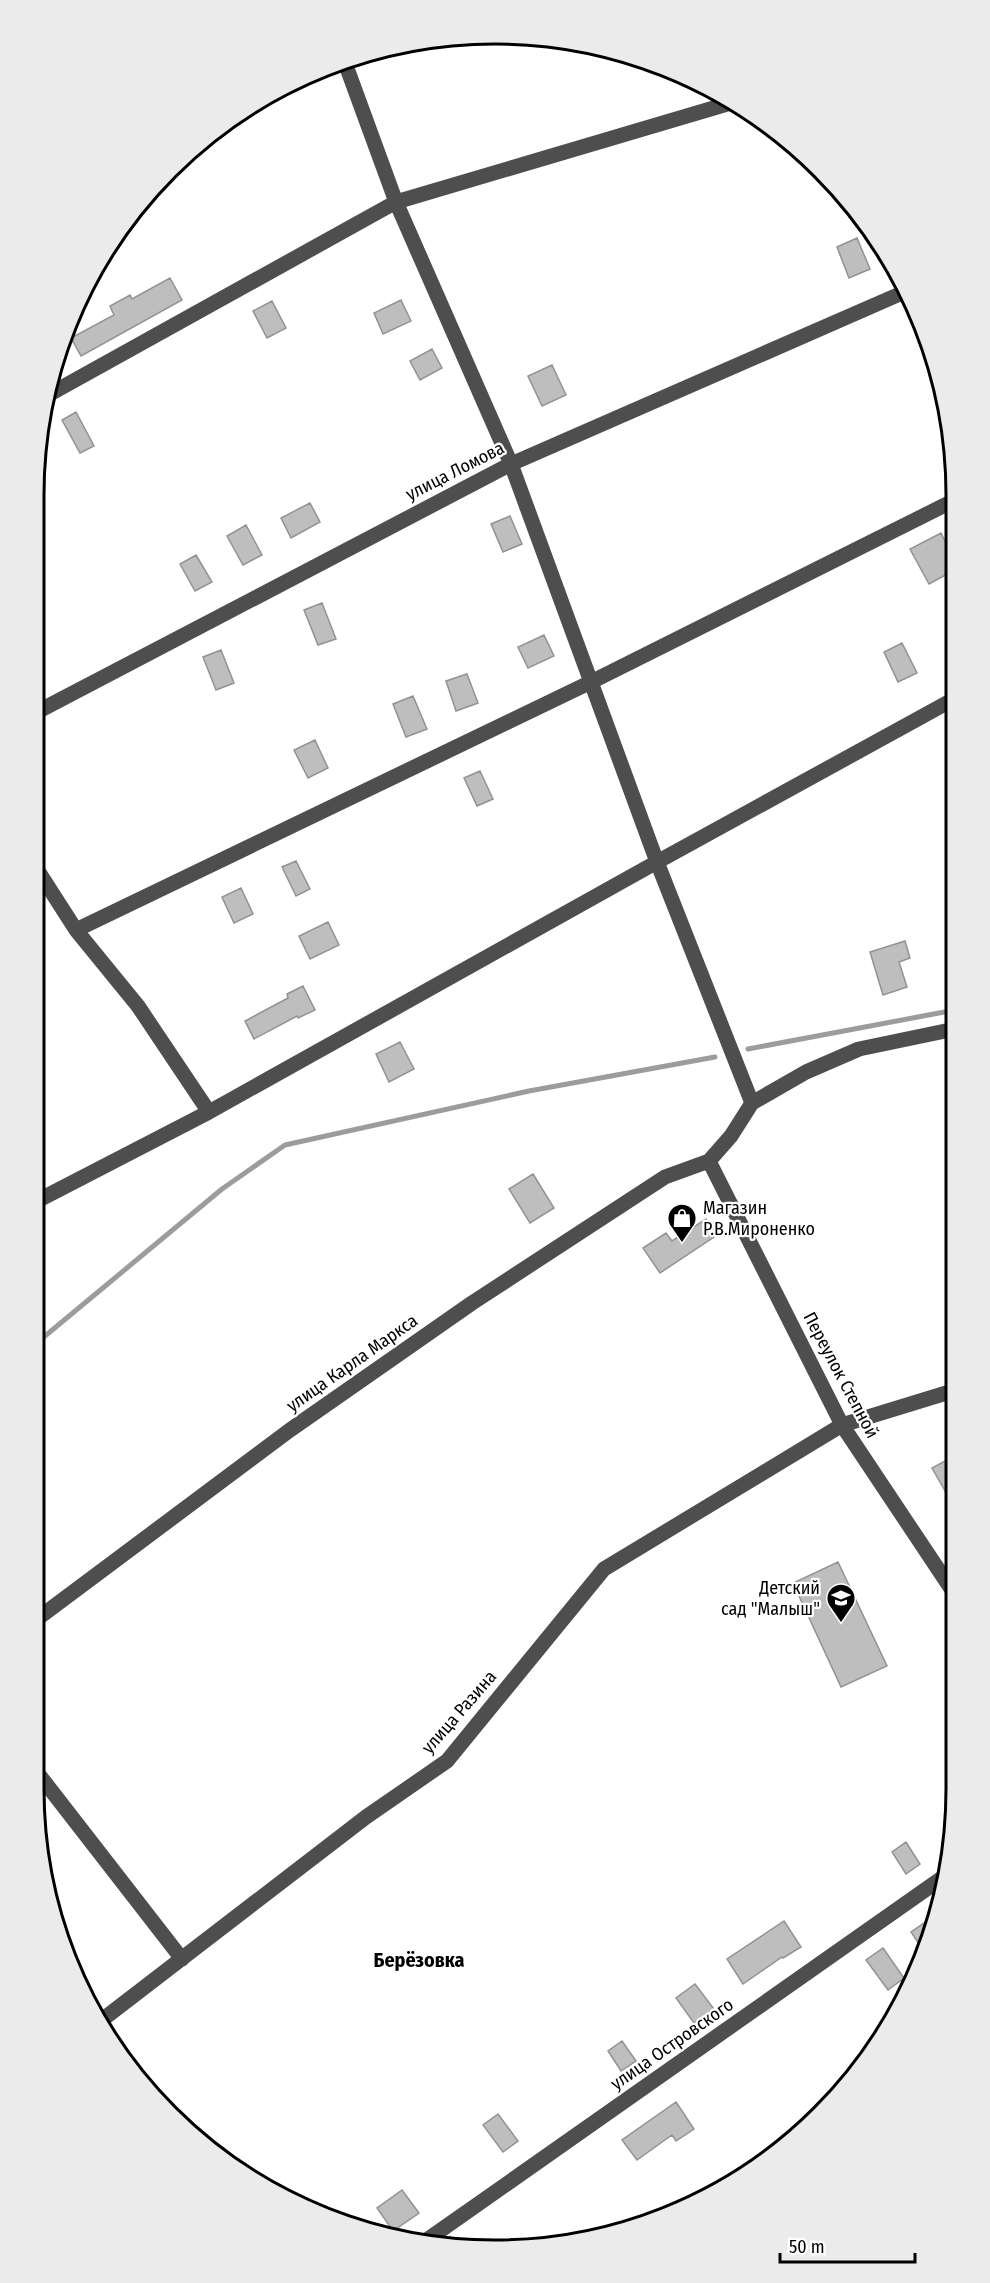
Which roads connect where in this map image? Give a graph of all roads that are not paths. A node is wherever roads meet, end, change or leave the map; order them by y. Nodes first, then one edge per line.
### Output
1 (347, 68) edge
2 (723, 105) edge
3 (396, 202) junction
4 (900, 294) edge
5 (56, 391) edge
6 (511, 464) junction
7 (946, 504) edge
8 (591, 682) junction
9 (946, 703) edge
10 (44, 708) edge
11 (657, 861) junction
12 (44, 880) edge
13 (76, 930) junction
14 (946, 1031) edge
15 (752, 1103) junction
16 (209, 1112) junction
17 (709, 1161) junction
18 (44, 1197) edge
19 (946, 1393) edge
20 (842, 1425) junction
21 (946, 1581) edge
22 (44, 1614) edge
23 (44, 1781) edge
24 (937, 1882) edge
25 (182, 1959) junction
26 (106, 2018) edge
27 (433, 2236) edge

1 - 3 street
2 - 3 street
3 - 5 street
3 - 6 street
4 - 6 street, улица Ломова
6 - 8 street
6 - 10 street, улица Ломова
7 - 8 street
8 - 11 street
8 - 13 street
9 - 11 street
11 - 15 street
11 - 16 street
12 - 13 street
13 - 16 street
14 - 15 street
15 - 17 street
16 - 18 street
17 - 20 street, Переулок Степной
17 - 22 street, улица Карла Маркса
19 - 20 street, улица Разина
20 - 21 street, Переулок Степной
20 - 25 street, улица Разина
23 - 25 street
24 - 27 street, улица Островского
25 - 26 street, улица Разина

